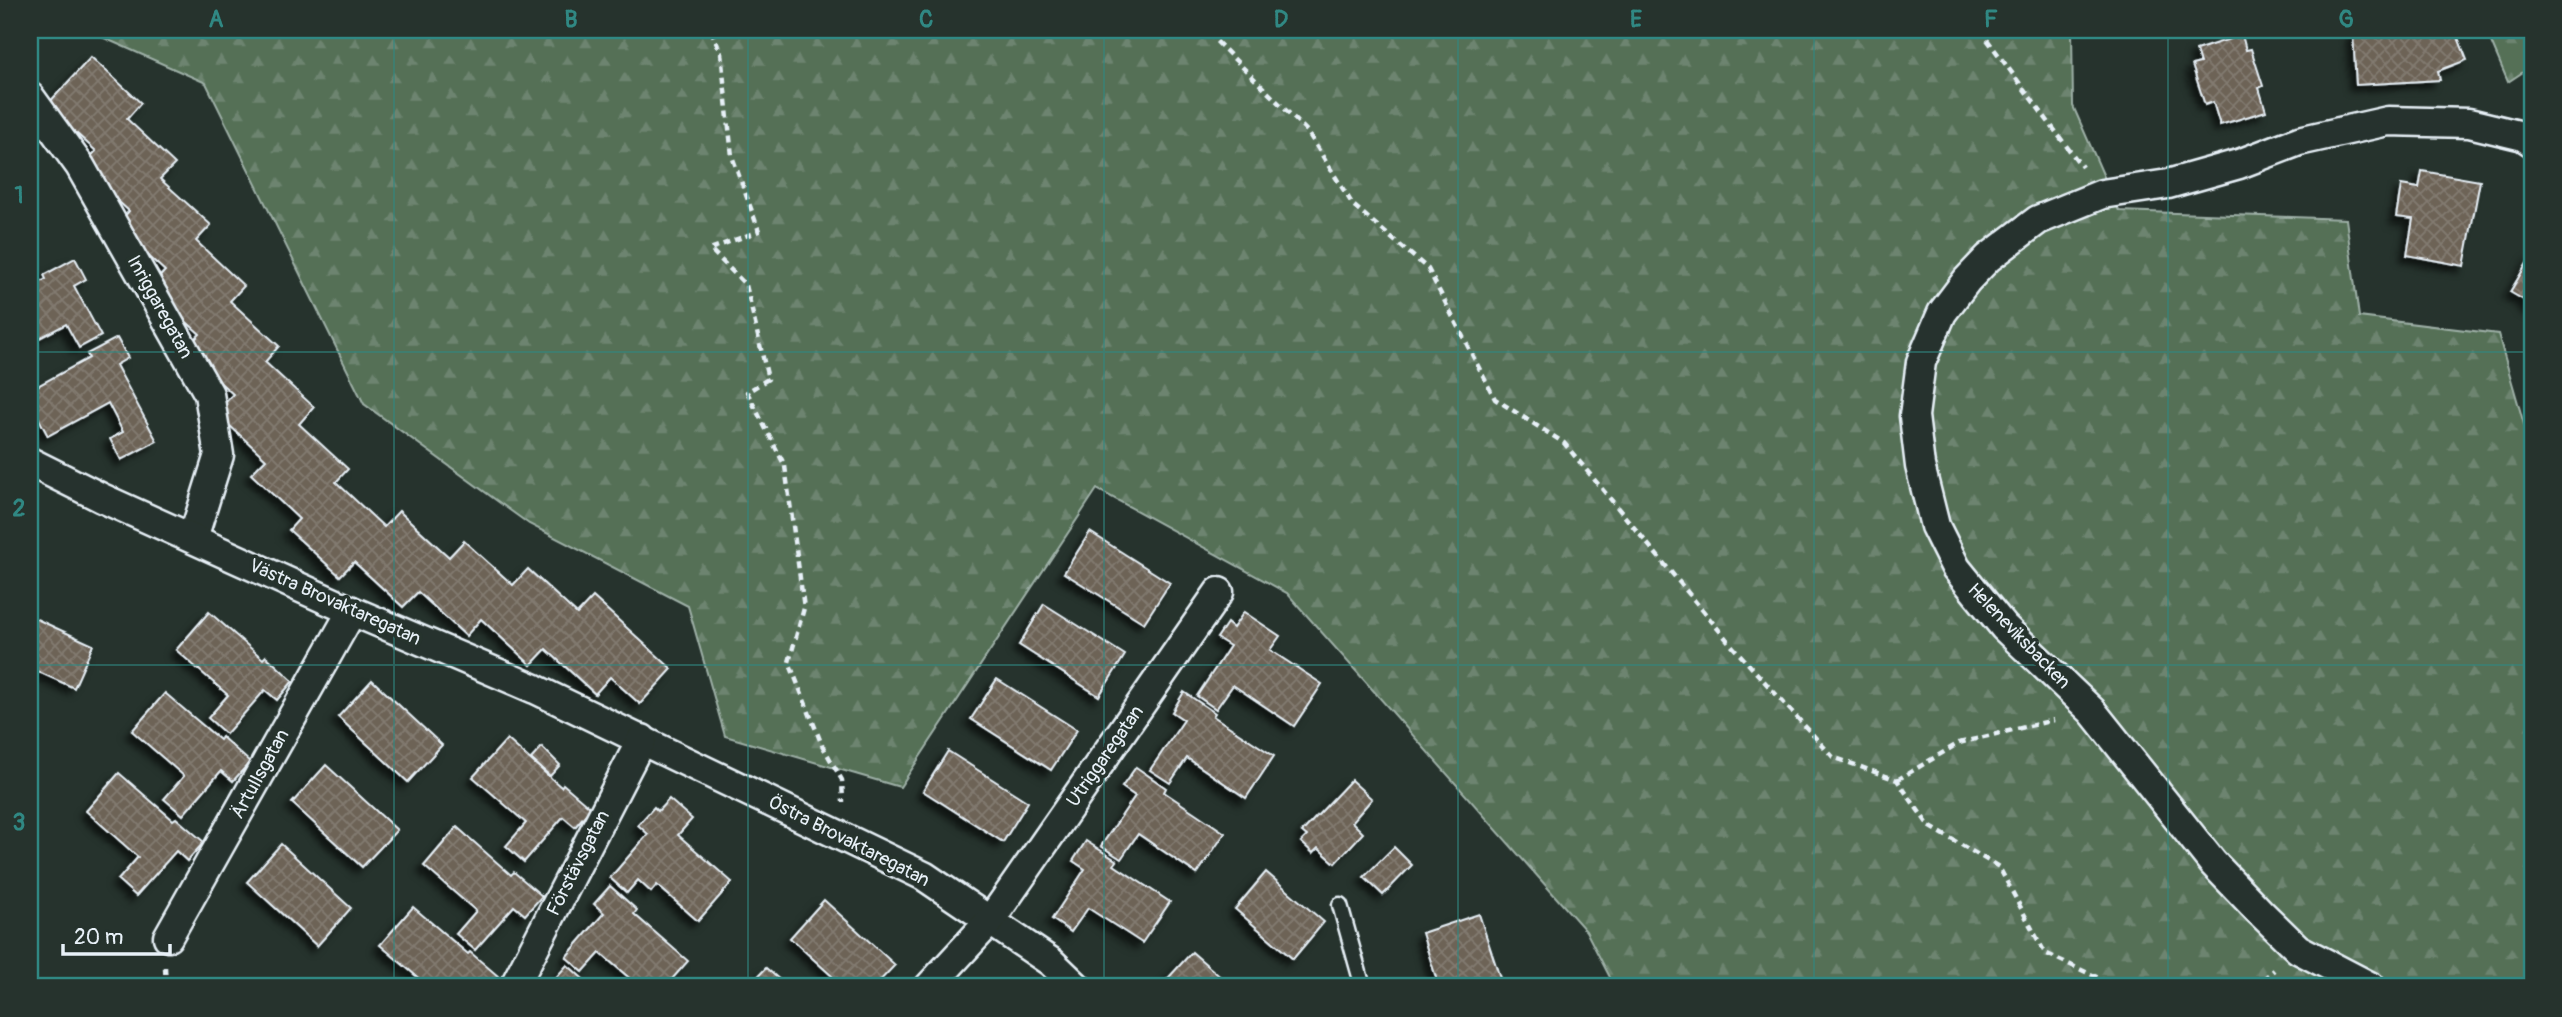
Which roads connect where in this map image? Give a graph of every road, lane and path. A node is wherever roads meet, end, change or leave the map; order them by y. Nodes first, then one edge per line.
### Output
1 (712, 30) edge
2 (1198, 30) edge
3 (1244, 30) edge
4 (1980, 30) edge
5 (1208, 33) junction
6 (30, 97) edge
7 (2532, 142) edge
8 (2102, 194) junction
9 (30, 462) edge
10 (193, 538) junction
11 (1219, 592) dead end
12 (352, 611) junction
13 (2092, 711) junction
14 (642, 739) junction
15 (1897, 780) junction
16 (846, 838) junction
17 (1340, 905) dead end
18 (990, 921) junction
19 (168, 937) dead end
20 (514, 987) edge
21 (929, 987) edge
22 (1077, 987) edge
23 (1363, 987) edge
24 (2118, 987) edge
25 (2371, 987) edge

1 - 16 path
2 - 5 path
3 - 5 path
4 - 8 path
5 - 15 path
6 - 10 street, Inriggaregatan
7 - 8 street, Heleneviksbacken
8 - 13 street, Heleneviksbacken
9 - 10 street, Västra Brovaktaregatan
10 - 12 street, Västra Brovaktaregatan
11 - 18 street, Utriggaregatan
12 - 14 street, Västra Brovaktaregatan
12 - 19 street, Ärtullsgatan
13 - 15 path
13 - 25 street, Heleneviksbacken
14 - 16 street, Östra Brovaktaregatan
14 - 20 street, Förstävsgatan
15 - 24 path
16 - 18 street, Östra Brovaktaregatan
17 - 23 lane
18 - 21 street, Utriggaregatan
18 - 22 street, Östra Brovaktaregatan

